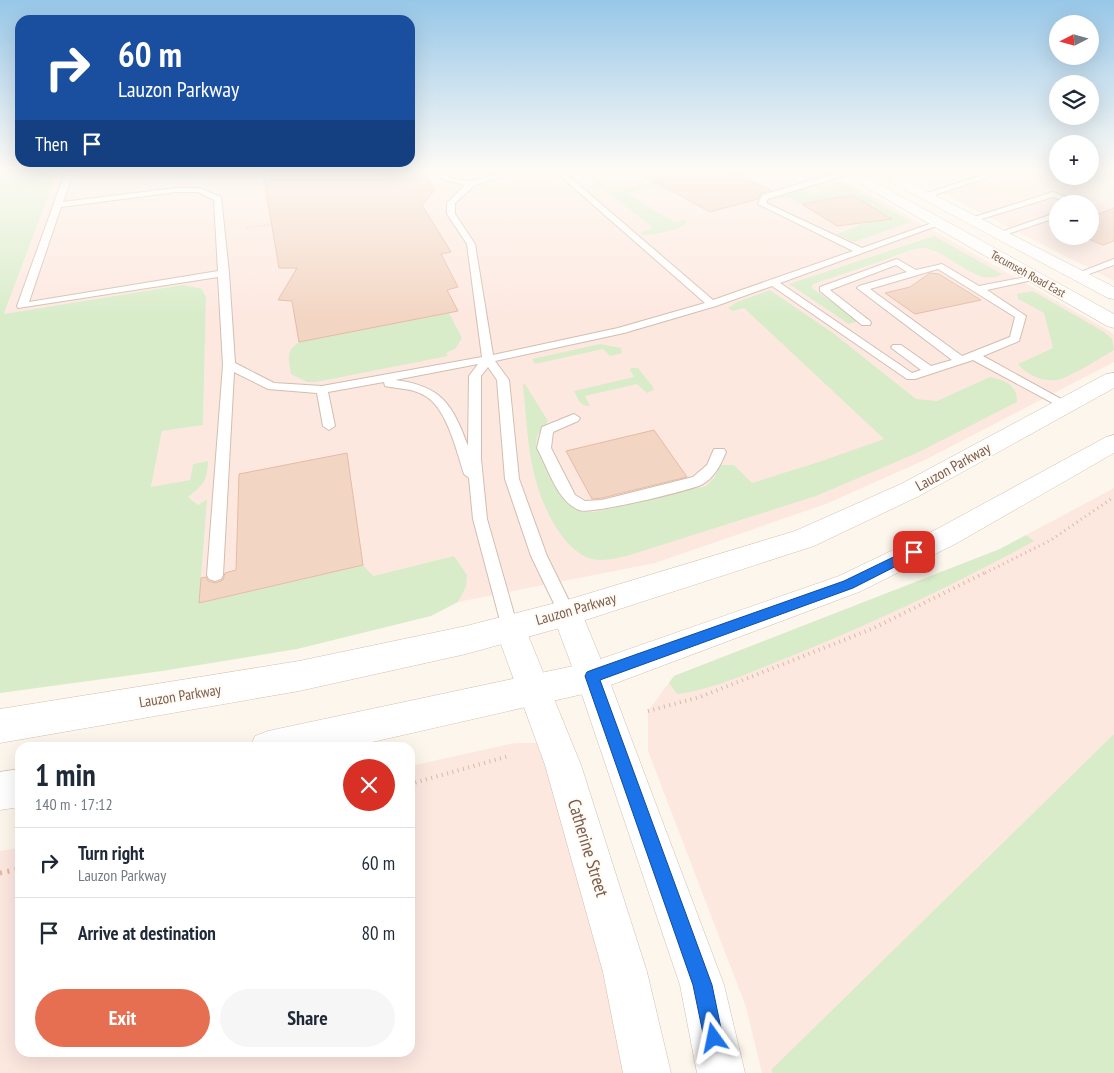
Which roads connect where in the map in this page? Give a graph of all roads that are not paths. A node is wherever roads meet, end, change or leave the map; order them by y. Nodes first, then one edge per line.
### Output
1 (53, 217) edge
2 (219, 217) edge
3 (453, 217) edge
4 (611, 217) edge
5 (790, 217) edge
6 (926, 217) edge
7 (968, 217) edge
8 (978, 217) edge
9 (1049, 217) edge
10 (972, 219) junction
11 (938, 224) junction
12 (999, 234) junction
13 (861, 251) junction
14 (1114, 262) edge
15 (224, 273) junction
16 (915, 273) junction
17 (1078, 275) junction
18 (1034, 277) junction
19 (772, 282) junction
20 (978, 289) junction
21 (1114, 294) edge
22 (712, 304) junction
23 (1114, 322) edge
24 (866, 323) dead end
25 (898, 347) dead end
26 (974, 356) junction
27 (488, 359) junction
28 (961, 360) junction
29 (230, 365) junction
30 (930, 371) junction
31 (1114, 379) edge
32 (362, 383) junction
33 (322, 390) junction
34 (1066, 405) junction
35 (574, 418) dead end
36 (329, 426) dead end
37 (1114, 443) edge
38 (719, 452) dead end
39 (477, 490) junction
40 (215, 575) dead end
41 (567, 613) junction
42 (510, 628) junction
43 (592, 676) junction
44 (533, 690) junction
45 (0, 726) edge
46 (295, 742) edge
47 (15, 789) edge
48 (0, 791) edge
49 (647, 1073) edge
50 (721, 1073) edge

1 - 15 lane
2 - 15 lane
3 - 27 lane
4 - 22 lane
5 - 13 lane
6 - 11 main road, Tecumseh Road East
7 - 10 main road, Tecumseh Road East
8 - 10 lane
9 - 12 lane
10 - 12 main road, Tecumseh Road East
11 - 13 lane
11 - 18 main road, Tecumseh Road East
12 - 17 main road, Tecumseh Road East
13 - 19 lane
14 - 17 lane
15 - 29 lane
16 - 20 lane
16 - 24 lane
16 - 28 lane
17 - 21 main road, Tecumseh Road East
18 - 20 lane
18 - 23 main road, Tecumseh Road East
19 - 22 lane
19 - 30 lane
20 - 26 lane
22 - 27 lane
25 - 30 lane
26 - 28 lane
26 - 34 lane
27 - 32 lane
27 - 39 lane
27 - 41 lane
28 - 30 lane
29 - 33 lane
29 - 40 lane
31 - 34 main road, Lauzon Parkway
32 - 33 lane
32 - 39 lane
33 - 36 lane
34 - 41 main road, Lauzon Parkway
35 - 38 lane
37 - 43 main road
39 - 42 lane
41 - 42 main road, Lauzon Parkway
41 - 43 main road
42 - 44 main road, Catherine Street
42 - 45 main road, Lauzon Parkway
43 - 44 main road
43 - 50 main road
44 - 46 main road
44 - 49 main road, Catherine Street
47 - 48 main road

